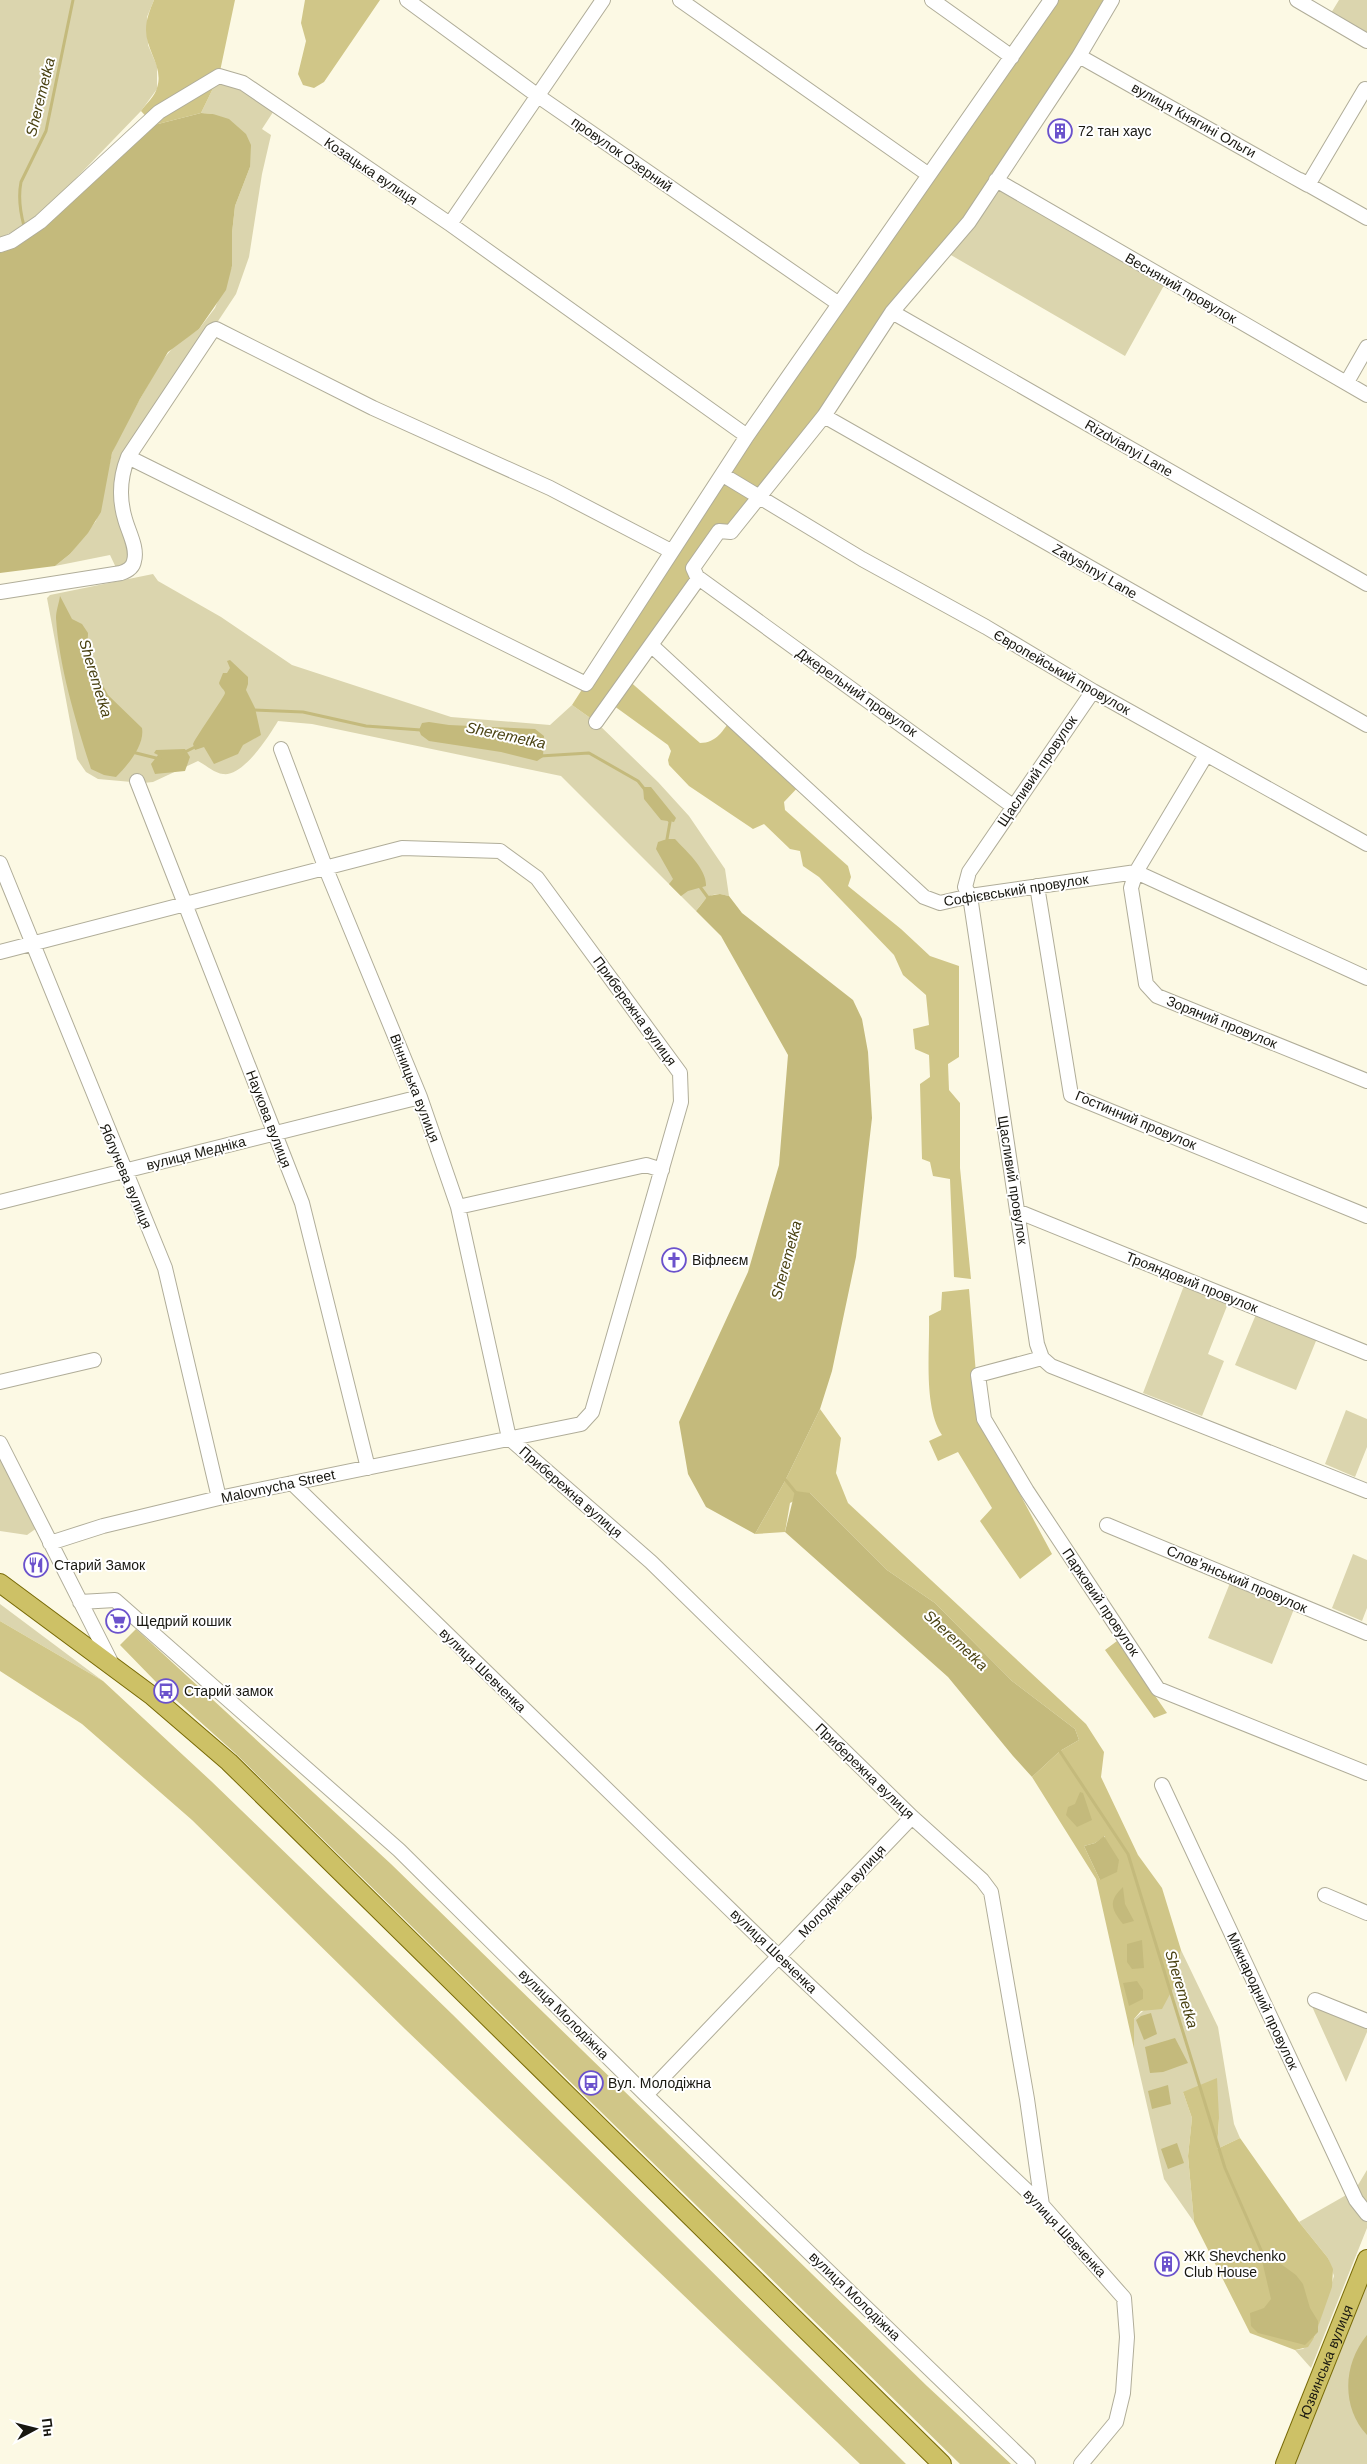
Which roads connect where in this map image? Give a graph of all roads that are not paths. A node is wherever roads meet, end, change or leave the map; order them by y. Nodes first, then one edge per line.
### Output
1 (407, 0) edge
2 (603, 0) edge
3 (680, 0) edge
4 (932, 0) edge
5 (1051, 0) edge
6 (1112, 0) edge
7 (1297, 0) edge
8 (1367, 41) edge
9 (1079, 56) junction
10 (1012, 57) junction
11 (1365, 89) dead end
12 (538, 96) junction
13 (929, 175) junction
14 (996, 180) junction
15 (1308, 185) junction
16 (1367, 218) edge
17 (450, 224) junction
18 (0, 245) edge
19 (839, 304) junction
20 (892, 312) junction
21 (1367, 347) edge
22 (1347, 382) junction
23 (1367, 395) edge
24 (824, 416) junction
25 (747, 436) junction
26 (128, 457) junction
27 (722, 475) junction
28 (759, 497) junction
29 (671, 551) junction
30 (700, 579) dead end
31 (1367, 584) edge
32 (0, 592) edge
33 (651, 645) junction
34 (1093, 691) junction
35 (596, 722) dead end
36 (1367, 725) edge
37 (281, 749) dead end
38 (1206, 755) junction
39 (137, 781) dead end
40 (1014, 807) junction
41 (1367, 844) edge
42 (0, 863) edge
43 (326, 868) junction
44 (1136, 872) junction
45 (1037, 886) junction
46 (970, 896) junction
47 (186, 905) junction
48 (31, 944) junction
49 (0, 952) edge
50 (1367, 978) edge
51 (1367, 1081) edge
52 (420, 1097) junction
53 (274, 1134) junction
54 (662, 1170) junction
55 (124, 1171) junction
56 (0, 1202) edge
57 (458, 1207) junction
58 (1017, 1211) junction
59 (1367, 1216) edge
60 (1367, 1352) edge
61 (1042, 1358) junction
62 (94, 1360) dead end
63 (0, 1382) edge
64 (509, 1438) junction
65 (0, 1443) edge
66 (368, 1468) junction
67 (292, 1483) junction
68 (1367, 1491) edge
69 (219, 1498) junction
70 (1108, 1525) dead end
71 (50, 1543) junction
72 (0, 1583) edge
73 (82, 1605) junction
74 (1367, 1633) edge
75 (113, 1666) junction
76 (1367, 1773) edge
77 (1162, 1785) dead end
78 (912, 1817) junction
79 (1325, 1896) dead end
80 (1367, 1913) edge
81 (779, 1957) junction
82 (1315, 2000) dead end
83 (1367, 2022) edge
84 (646, 2095) junction
85 (1042, 2205) junction
86 (1367, 2214) edge
87 (1365, 2266) edge
88 (942, 2464) edge
89 (1028, 2464) edge
90 (1080, 2464) edge
91 (1285, 2464) edge

1 - 12 street, провулок Озерний
2 - 12 street
3 - 13 street
4 - 10 street
5 - 10 street
6 - 9 street
7 - 8 street
9 - 14 street
9 - 15 street
10 - 13 street
11 - 15 street
12 - 17 street
12 - 19 street, провулок Озерний
13 - 19 street
14 - 20 street
14 - 22 street, Весняний провулок
15 - 16 street
17 - 18 street, Козацька вулиця
17 - 25 street, Козацька вулиця
19 - 25 street
20 - 24 street
20 - 31 street, Rizdvianyi Lane
21 - 22 street
22 - 23 street, Весняний провулок
24 - 28 street
24 - 36 street, Zatyshnyi Lane
25 - 27 street
26 - 29 street
26 - 29 street
26 - 32 street
27 - 28 street, Європейський провулок
27 - 29 street
28 - 33 street
28 - 34 street, Європейський провулок
30 - 40 street, Джерельний провулок
33 - 35 street
33 - 46 street, Софієвський провулок
34 - 38 street, Європейський провулок
34 - 40 street, Щасливий провулок
37 - 43 street, Вінницька вулиця
38 - 41 street, Європейський провулок
38 - 44 street, Зоряний провулок
39 - 47 street, Наукова вулиця
40 - 46 street, Щасливий провулок
42 - 48 street, Яблунева вулиця
43 - 47 street, Прибережна вулиця
43 - 52 street, Вінницька вулиця
43 - 54 street, Прибережна вулиця
44 - 45 street, Софієвський провулок
44 - 50 street
44 - 51 street, Зоряний провулок
45 - 46 street, Софієвський провулок
45 - 59 street, Гостинний провулок
46 - 58 street, Щасливий провулок
47 - 48 street, Прибережна вулиця
47 - 53 street, Наукова вулиця
48 - 49 street, Прибережна вулиця
48 - 55 street, Яблунева вулиця
52 - 53 street, вулиця Медніка
52 - 57 street, Вінницька вулиця
53 - 55 street, вулиця Медніка
53 - 66 street, Наукова вулиця
54 - 57 street
54 - 64 street, Прибережна вулиця
55 - 56 street, вулиця Медніка
55 - 69 street, Яблунева вулиця
57 - 64 street, Вінницька вулиця
58 - 60 street, Трояндовий провулок
58 - 61 street, Щасливий провулок
61 - 68 street
61 - 76 street, Парковий провулок
62 - 63 street
64 - 66 street, Malovnycha Street
64 - 78 street, Прибережна вулиця
65 - 71 street
66 - 67 street, Malovnycha Street
67 - 69 street, Malovnycha Street
67 - 81 street, вулиця Шевченка
69 - 71 street, Malovnycha Street
70 - 74 street, Словʼянський провулок
71 - 73 street
72 - 75 main road
73 - 75 street
73 - 84 street, вулиця Молодіжна
75 - 88 main road
77 - 86 street, Міжнародний провулок
78 - 81 street, Молодіжна вулиця
78 - 85 street, Прибережна вулиця
79 - 80 street
81 - 84 street, Молодіжна вулиця
81 - 85 street, вулиця Шевченка
82 - 83 street
84 - 89 street, вулиця Молодіжна
85 - 90 street, вулиця Шевченка
87 - 91 main road, Юзвинська вулиця

